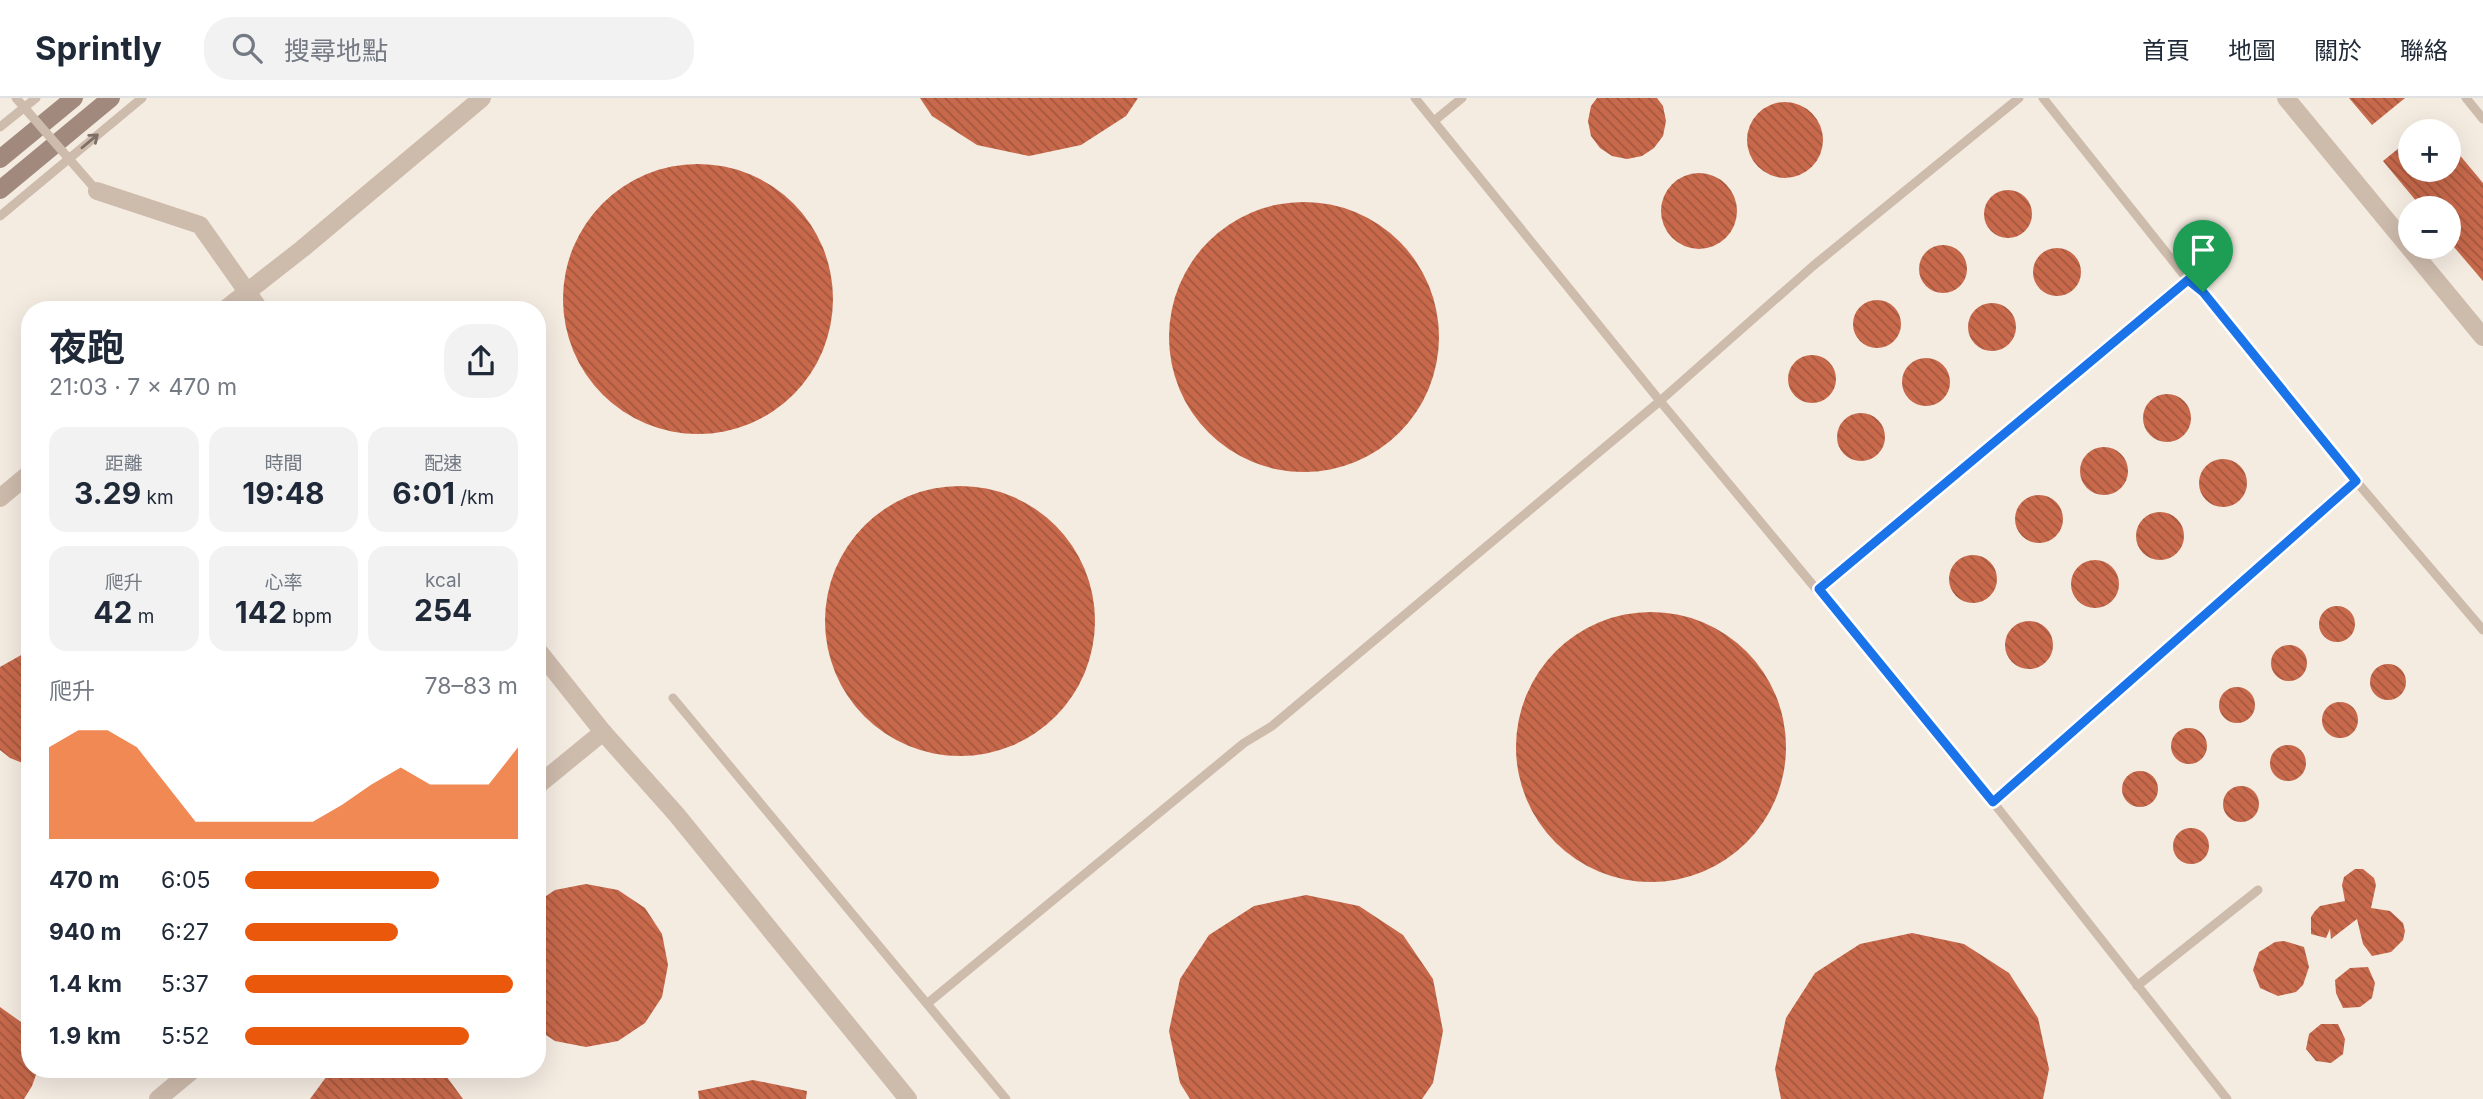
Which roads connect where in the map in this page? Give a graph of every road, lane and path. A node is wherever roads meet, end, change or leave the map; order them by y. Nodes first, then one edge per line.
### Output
1 (16, 98) edge
2 (36, 98) edge
3 (74, 98) edge
4 (111, 98) edge
5 (142, 98) edge
6 (482, 98) edge
7 (1415, 98) edge
8 (1462, 98) edge
9 (2019, 98) edge
10 (2043, 98) edge
11 (2286, 98) edge
12 (2466, 98) edge
13 (2483, 119) edge
14 (1434, 121) junction
15 (0, 127) edge
16 (0, 159) edge
17 (0, 190) edge
18 (97, 191) joint
19 (0, 216) edge
20 (2188, 280) junction
21 (248, 290) junction
22 (235, 301) edge
23 (255, 301) edge
24 (2483, 337) edge
25 (1661, 401) junction
26 (21, 480) edge
27 (2356, 481) junction
28 (0, 498) edge
29 (1819, 589) junction
30 (2483, 630) edge
31 (546, 660) edge
32 (673, 698) dead end
33 (603, 732) junction
34 (546, 779) edge
35 (1993, 802) junction
36 (2258, 890) dead end
37 (2137, 986) junction
38 (928, 1003) junction
39 (183, 1078) edge
40 (158, 1099) edge
41 (908, 1099) edge
42 (1006, 1099) edge
43 (2227, 1099) edge

1 - 18 lane, bridge
2 - 15 lane
3 - 16 street
4 - 17 street
19 -> 5 lane
6 - 21 street
7 - 14 lane
8 - 14 lane
9 - 25 lane
10 - 20 lane
11 - 24 street
12 - 13 lane
14 - 25 lane
18 - 21 street
20 - 27 lane
20 - 29 lane
21 - 22 street
21 - 23 street
25 - 29 lane
25 - 38 lane
26 - 28 street
27 - 30 lane
27 - 35 lane
29 - 35 lane
31 - 33 street
32 - 38 lane
33 - 34 street
33 - 41 street
35 - 37 lane
36 - 37 lane
37 - 43 lane
38 - 42 lane
39 - 40 street

